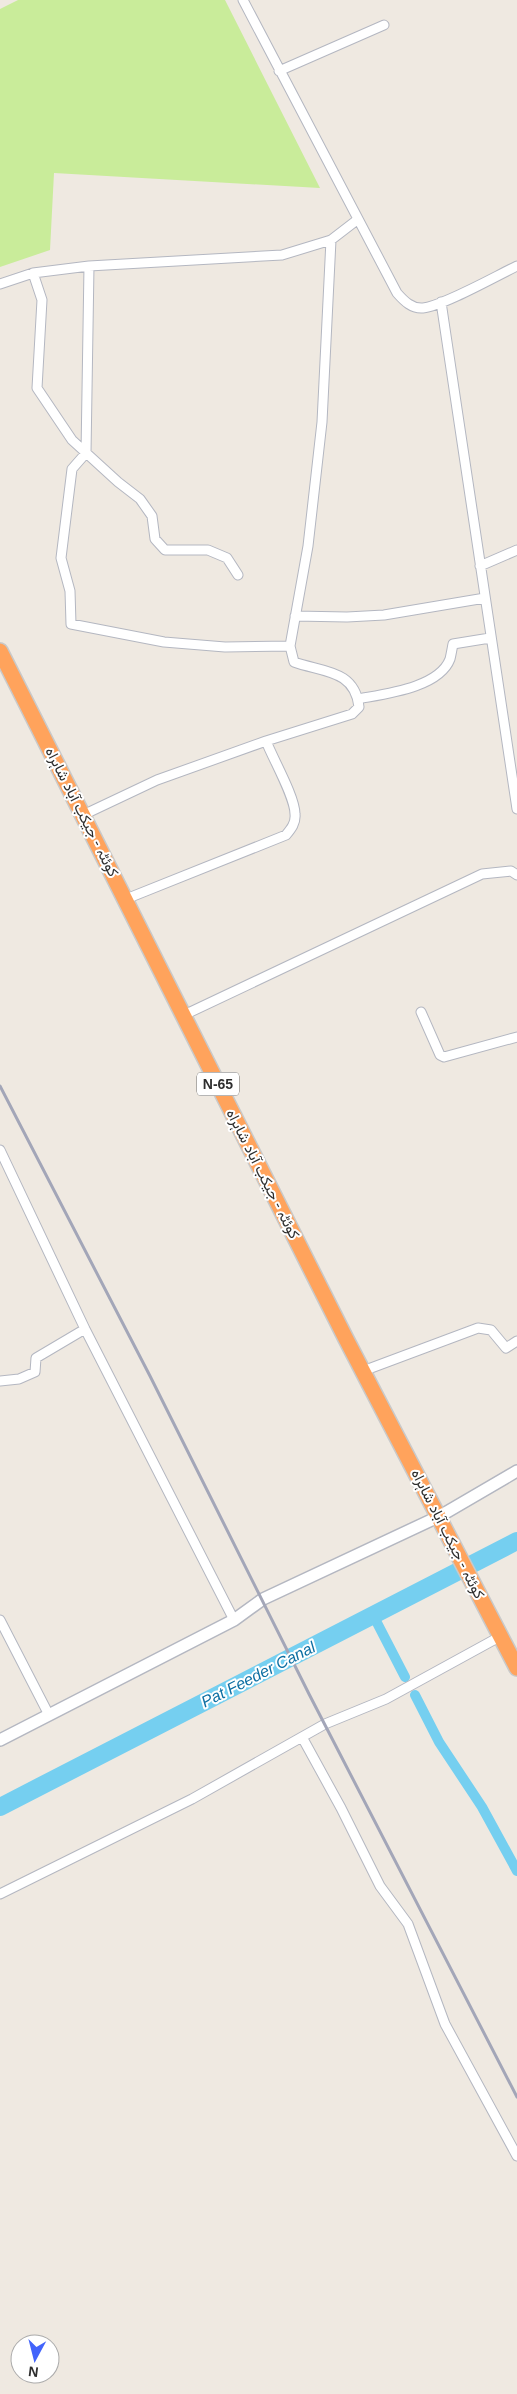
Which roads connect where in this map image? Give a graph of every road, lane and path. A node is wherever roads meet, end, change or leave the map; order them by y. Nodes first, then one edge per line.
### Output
1 (242, 0) edge
2 (384, 25) dead end
3 (280, 70) junction
4 (357, 220) junction
5 (330, 240) junction
6 (89, 266) junction
7 (517, 266) edge
8 (33, 274) junction
9 (0, 284) edge
10 (441, 302) junction
11 (86, 453) junction
12 (517, 550) edge
13 (480, 566) junction
14 (238, 575) dead end
15 (485, 598) junction
16 (294, 616) junction
17 (490, 638) junction
18 (290, 646) junction
19 (0, 651) edge
20 (358, 699) junction
21 (266, 741) junction
22 (517, 809) edge
23 (84, 815) junction
24 (517, 875) edge
25 (126, 899) junction
26 (421, 1012) dead end
27 (184, 1015) junction
28 (517, 1037) edge
29 (0, 1150) edge
30 (4, 1168) edge
31 (85, 1329) junction
32 (517, 1342) edge
33 (363, 1371) junction
34 (0, 1381) edge
35 (517, 1471) edge
36 (440, 1516) junction
37 (0, 1620) edge
38 (234, 1620) junction
39 (501, 1636) junction
40 (517, 1668) edge
41 (49, 1715) junction
42 (302, 1737) junction
43 (0, 1740) edge
44 (0, 1894) edge
45 (517, 2156) edge

1 - 3 street
2 - 3 street
3 - 4 street
4 - 5 street
4 - 10 street
5 - 6 street
5 - 16 street
6 - 8 street
6 - 11 street
7 - 10 street
8 - 9 street
8 - 11 street
10 - 13 street
11 - 14 street
11 - 18 street
12 - 13 street
13 - 15 street
15 - 16 street
15 - 17 street
16 - 18 street
17 - 20 street
17 - 22 street
18 - 20 street
19 - 23 highway, کوئٹہ - جیکب آباد شاہراہ / N-65
20 - 21 street
21 - 23 street
21 - 25 street
23 - 25 highway, کوئٹہ - جیکب آباد شاہراہ / N-65
24 - 27 street
25 - 27 highway, کوئٹہ - جیکب آباد شاہراہ / N-65
26 - 28 street
27 - 33 highway, کوئٹہ - جیکب آباد شاہراہ / N-65
29 - 30 street
30 - 31 street
31 - 34 street
31 - 38 street
32 - 33 street
33 - 36 highway, کوئٹہ - جیکب آباد شاہراہ / N-65
35 - 36 street
36 - 38 street
36 - 39 highway, کوئٹہ - جیکب آباد شاہراہ / N-65
37 - 41 street
38 - 41 street
39 - 40 highway, کوئٹہ - جیکب آباد شاہراہ / N-65
39 - 42 street
41 - 43 street
42 - 44 street
42 - 45 street

